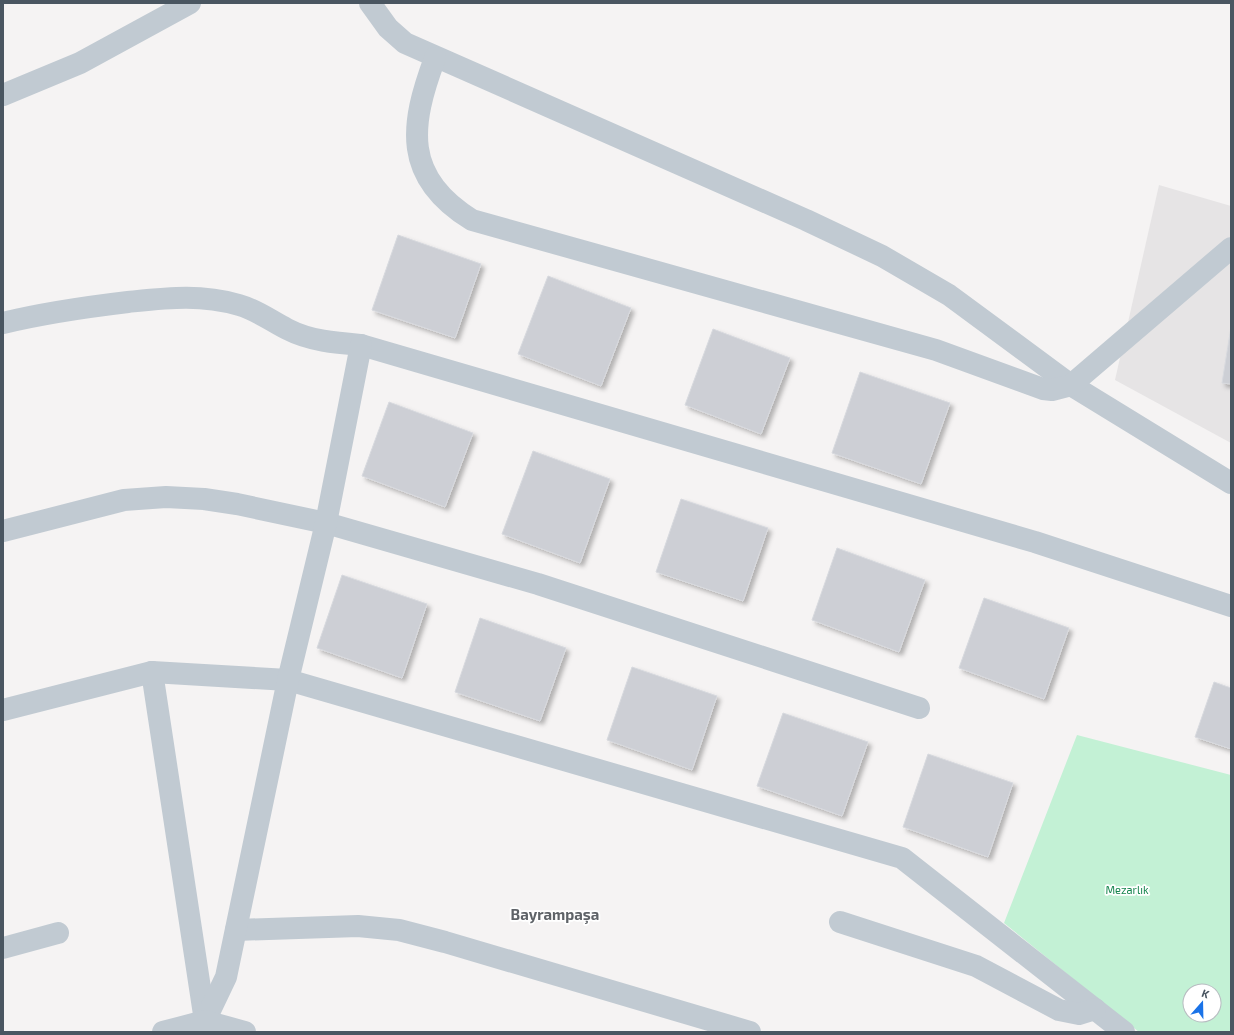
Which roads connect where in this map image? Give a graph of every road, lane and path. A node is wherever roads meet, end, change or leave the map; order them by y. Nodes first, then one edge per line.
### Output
1 (190, 3) edge
2 (370, 3) edge
3 (435, 58) junction
4 (3, 96) edge
5 (1231, 248) edge
6 (3, 324) edge
7 (361, 345) junction
8 (1070, 385) junction
9 (1231, 483) edge
10 (326, 523) junction
11 (3, 531) edge
12 (1231, 606) edge
13 (152, 672) junction
14 (288, 680) junction
15 (919, 708) dead end
16 (3, 710) edge
17 (840, 922) dead end
18 (236, 930) junction
19 (58, 933) dead end
20 (3, 948) edge
21 (1095, 1009) junction
22 (205, 1021) junction
23 (163, 1032) edge
24 (244, 1032) edge
25 (750, 1032) edge
26 (1124, 1032) edge

1 - 4 street
2 - 3 street
3 - 8 street
3 - 8 street
5 - 8 street
6 - 7 street
7 - 10 street
7 - 12 street
8 - 9 street
10 - 11 street
10 - 14 street
10 - 15 street
13 - 14 street
13 - 16 street
13 - 22 street
14 - 18 street
14 - 21 street
17 - 21 street
18 - 22 street
18 - 25 street
19 - 20 street
21 - 26 street
22 - 23 street
22 - 24 street

